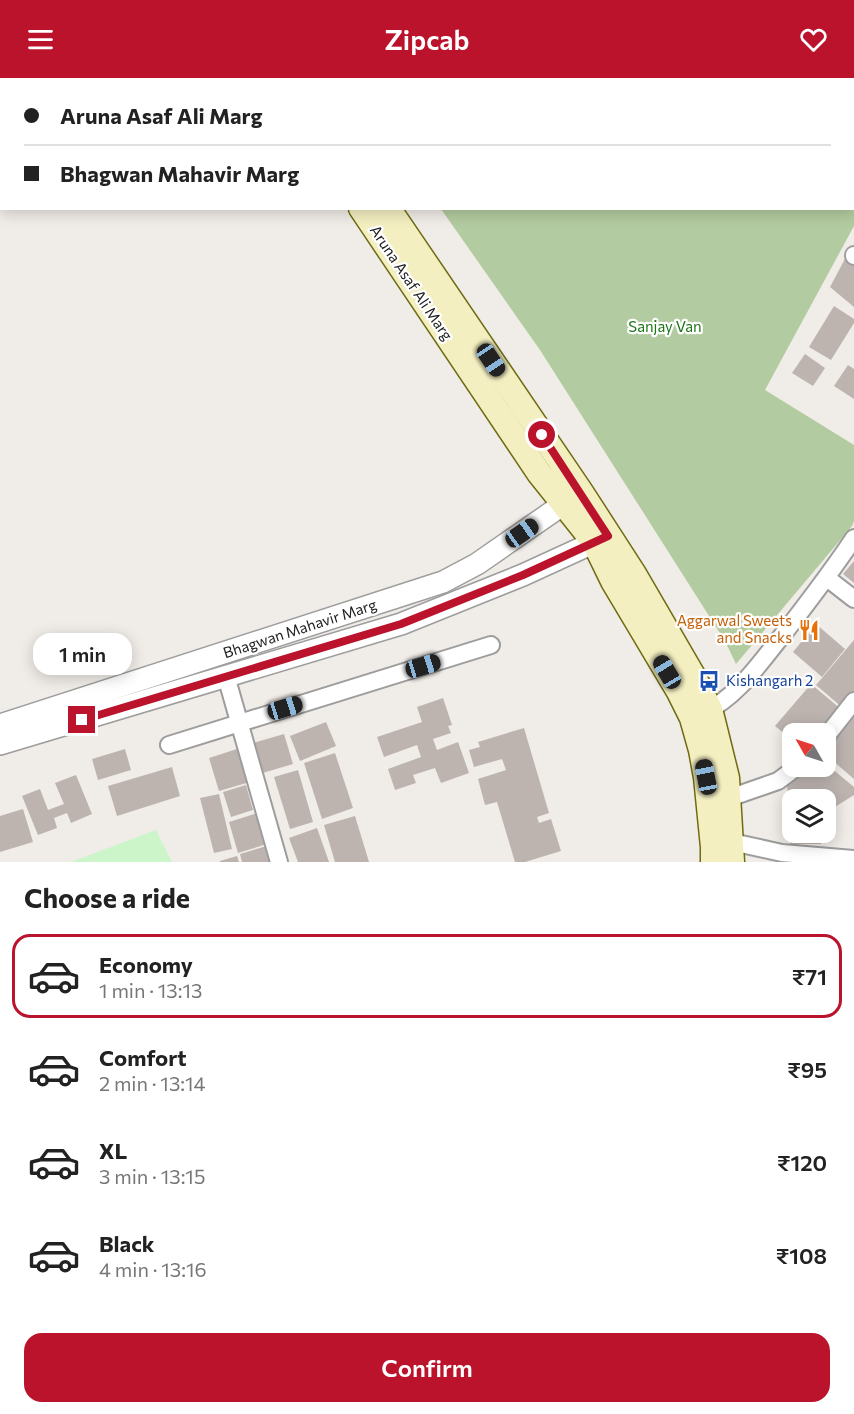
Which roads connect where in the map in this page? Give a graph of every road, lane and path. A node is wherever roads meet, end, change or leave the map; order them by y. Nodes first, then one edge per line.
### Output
1 (362, 210) edge
2 (388, 210) edge
3 (572, 498) junction
4 (854, 538) edge
5 (601, 539) junction
6 (827, 578) junction
7 (854, 599) edge
8 (491, 645) dead end
9 (226, 676) junction
10 (133, 682) junction
11 (854, 701) edge
12 (143, 702) junction
13 (701, 714) junction
14 (239, 722) junction
15 (36, 723) junction
16 (836, 724) edge
17 (0, 725) edge
18 (0, 744) edge
19 (169, 745) dead end
20 (783, 777) edge
21 (729, 798) junction
22 (732, 852) edge
23 (854, 860) edge
24 (279, 862) edge
25 (713, 862) edge

1 - 3 main road, Aruna Asaf Ali Marg
2 - 3 main road, Aruna Asaf Ali Marg
3 - 5 main road, Aruna Asaf Ali Marg
3 - 10 street, Bhagwan Mahavir Marg
4 - 6 street
5 - 9 street, Bhagwan Mahavir Marg
5 - 13 main road, Aruna Asaf Ali Marg
6 - 7 street
6 - 13 street
8 - 14 street
9 - 12 street, Bhagwan Mahavir Marg
9 - 14 street
10 - 12 street
10 - 15 street, Bhagwan Mahavir Marg
11 - 16 street
12 - 15 street, Bhagwan Mahavir Marg
13 - 21 main road, Aruna Asaf Ali Marg
13 - 25 main road, Aruna Asaf Ali Marg
14 - 19 street
14 - 24 street
15 - 17 street, Bhagwan Mahavir Marg
15 - 18 street, Bhagwan Mahavir Marg
20 - 21 street
21 - 22 main road, Aruna Asaf Ali Marg
22 - 23 street

